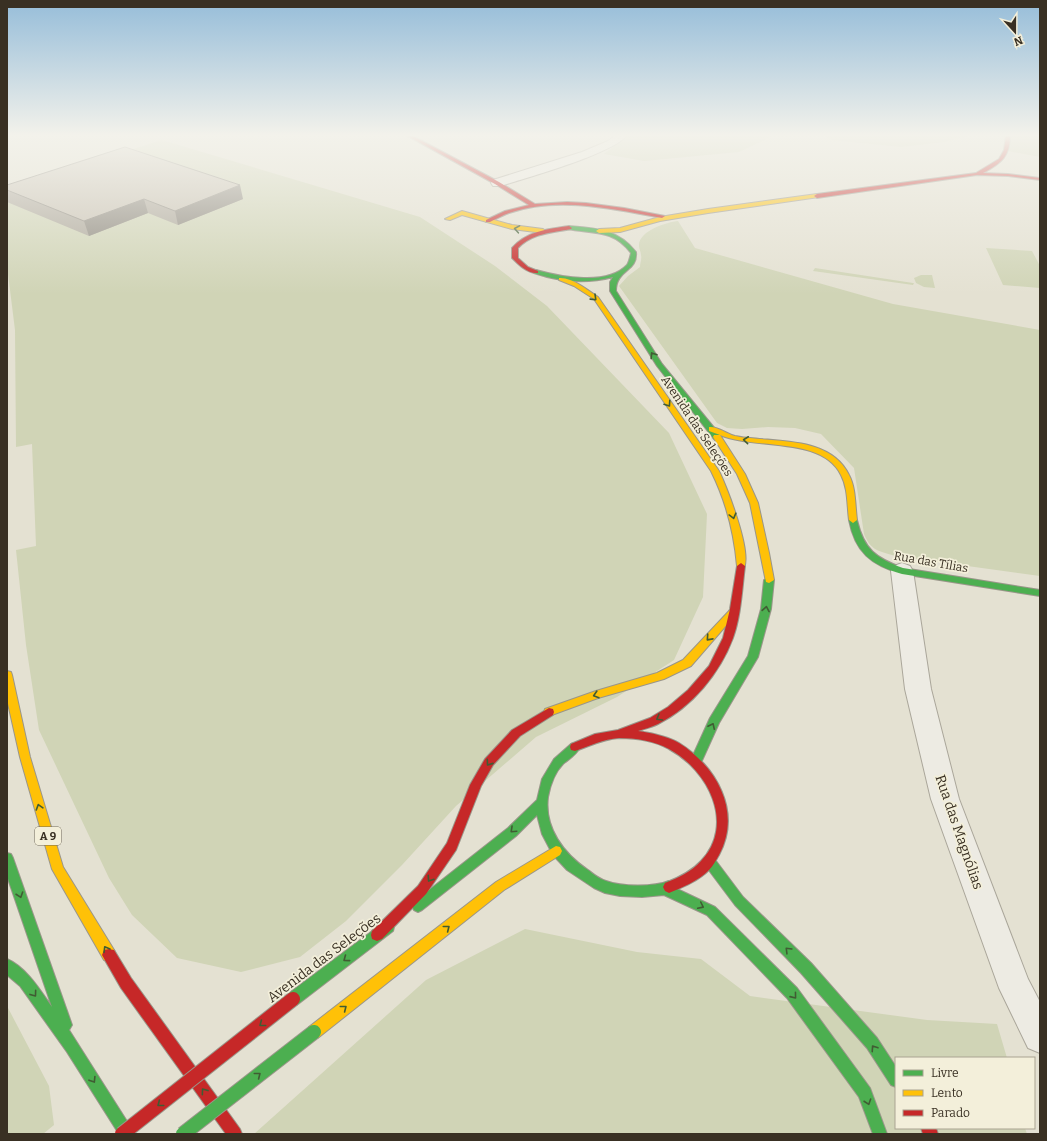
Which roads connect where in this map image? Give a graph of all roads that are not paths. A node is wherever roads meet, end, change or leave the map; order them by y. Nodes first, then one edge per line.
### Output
1 (505, 188) edge
2 (881, 188) edge
3 (534, 206) junction
4 (630, 210) junction
5 (685, 215) junction
6 (671, 217) junction
7 (488, 221) junction
8 (462, 224) dead end
9 (548, 231) junction
10 (599, 231) junction
11 (639, 232) junction
12 (632, 248) junction
13 (622, 270) junction
14 (561, 279) junction
15 (712, 430) junction
16 (781, 444) junction
17 (757, 451) dead end
18 (743, 462) dead end
19 (741, 474) junction
20 (902, 571) junction
21 (1040, 593) edge
22 (735, 609) junction
23 (7, 675) edge
24 (618, 734) junction
25 (696, 762) junction
26 (541, 803) junction
27 (556, 851) junction
28 (7, 858) edge
29 (709, 861) junction
30 (665, 889) junction
31 (377, 935) junction
32 (7, 966) edge
33 (1040, 1036) edge
34 (72, 1047) junction
35 (895, 1078) edge
36 (122, 1134) edge
37 (128, 1134) edge
38 (183, 1134) edge
39 (235, 1134) edge
40 (880, 1134) edge

1 - 3 main road
2 - 5 main road
3 - 4 main road
3 - 7 main road
4 - 6 main road
4 - 11 main road
5 - 6 main road
5 - 11 main road
6 - 11 main road
7 - 8 main road
9 -> 7 main road
9 - 10 main road
9 - 14 main road
10 - 11 main road
10 - 12 main road
11 - 12 main road
12 - 13 main road
13 - 14 main road
15 -> 13 main road, Avenida das Seleções
14 -> 22 main road, Avenida das Seleções
16 -> 15 main road
15 - 19 main road, Avenida das Seleções
16 - 17 main road, Rua das Tílias
16 - 20 main road, Rua das Tílias
18 - 19 main road
25 -> 19 main road, Avenida das Seleções
20 - 21 main road, Rua das Tílias
20 - 33 street, Rua das Magnólias
22 -> 24 main road, Avenida das Seleções
22 -> 31 main road
39 -> 23 main road, A 9
24 - 25 main road, Avenida das Seleções
24 - 26 main road, Avenida das Seleções
25 - 29 main road, Avenida das Seleções
26 - 27 main road, Avenida das Seleções
26 -> 31 main road, Avenida das Seleções
27 - 30 main road, Avenida das Seleções
38 -> 27 main road, bridge
28 -> 34 main road
29 - 30 main road, Avenida das Seleções
35 -> 29 main road
30 -> 40 main road
31 -> 36 main road, Avenida das Seleções, bridge
32 -> 34 main road
34 -> 37 main road

